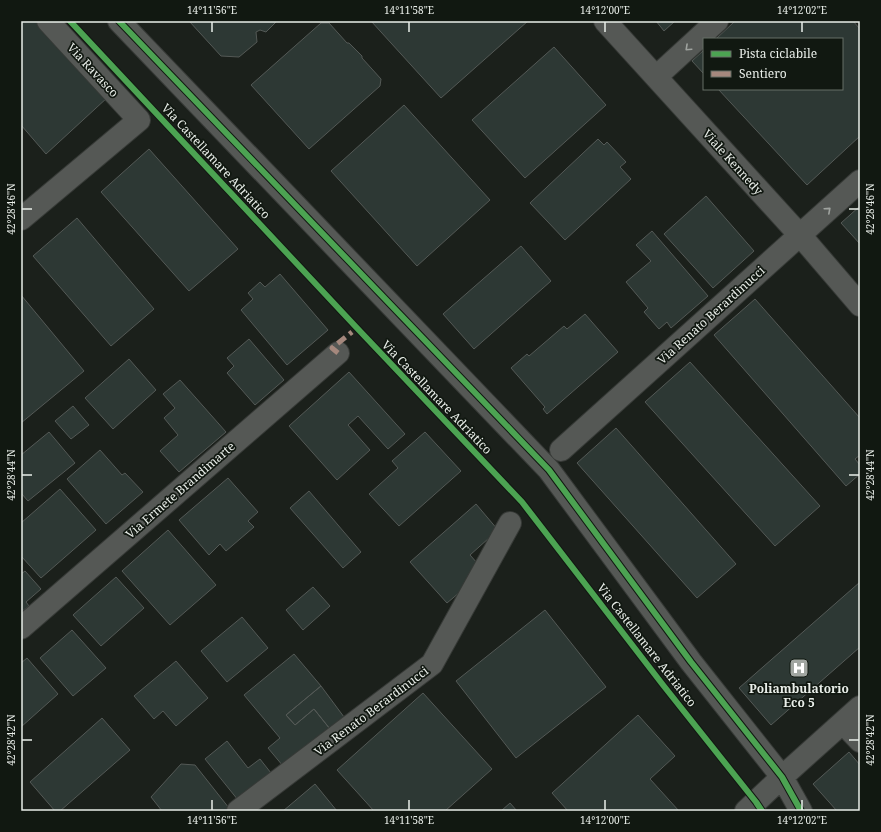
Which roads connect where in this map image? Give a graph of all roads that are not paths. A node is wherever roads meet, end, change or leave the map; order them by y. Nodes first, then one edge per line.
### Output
1 (48, 21) edge
2 (119, 21) edge
3 (605, 21) edge
4 (717, 21) edge
5 (656, 77) junction
6 (860, 182) edge
7 (21, 219) edge
8 (799, 236) junction
9 (860, 305) edge
10 (338, 353) dead end
11 (561, 450) dead end
12 (510, 523) dead end
13 (21, 628) edge
14 (860, 707) edge
15 (843, 723) junction
16 (860, 740) edge
17 (782, 777) junction
18 (238, 811) edge
19 (746, 811) edge
20 (801, 811) edge

1 - 7 street, Via Ravasco
2 - 17 street, Via Castellamare Adriatico
3 - 5 street, Viale Kennedy
4 -> 5 street
5 - 8 street, Viale Kennedy
8 -> 6 street, Via Renato Berardinucci
8 - 9 street, Viale Kennedy
8 - 11 street, Via Renato Berardinucci
10 - 13 street, Via Ermete Brandimarte
12 - 18 street, Via Renato Berardinucci
14 - 15 street
15 - 16 street
15 - 17 street
17 - 19 street
17 - 20 street, Via Castellamare Adriatico

